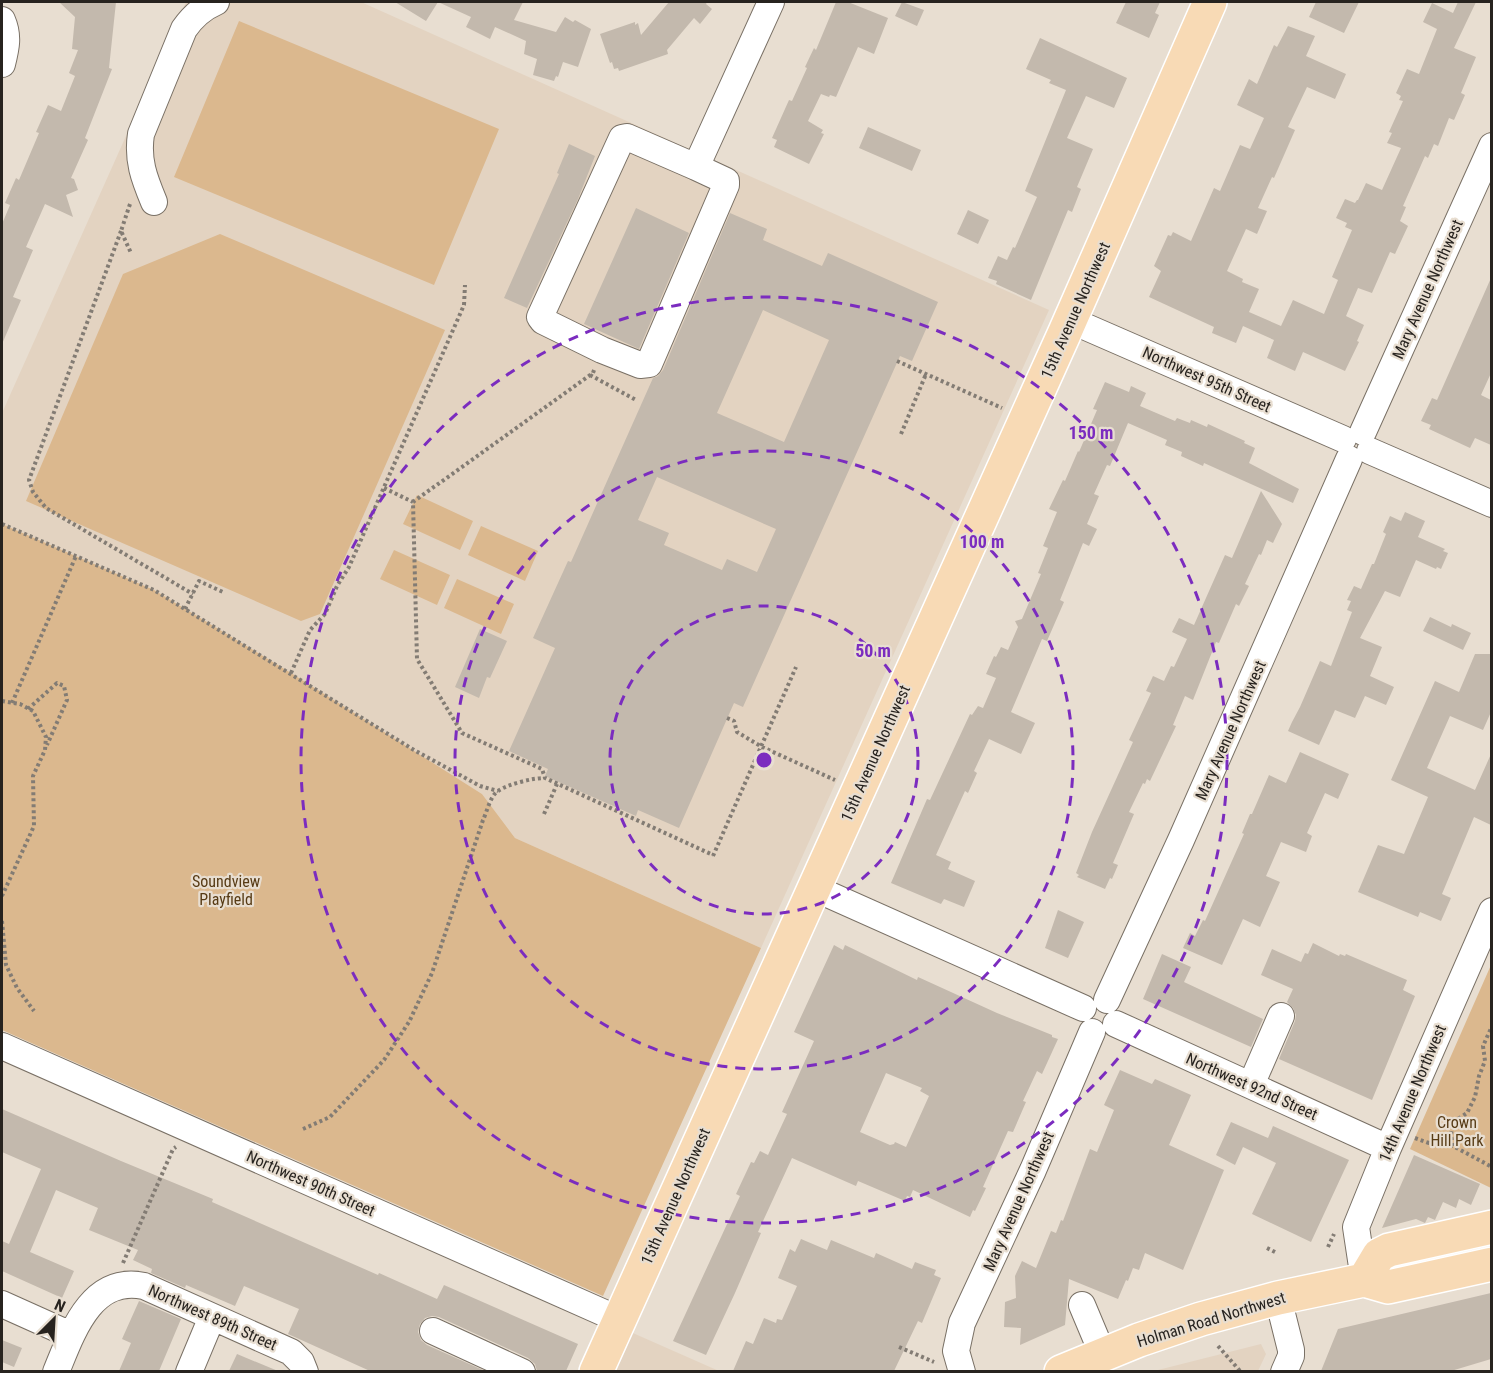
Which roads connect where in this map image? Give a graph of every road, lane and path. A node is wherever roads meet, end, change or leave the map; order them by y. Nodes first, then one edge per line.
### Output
1 (216, 2) edge
2 (771, 2) edge
3 (1210, 2) edge
4 (2, 20) edge
5 (2, 64) edge
6 (1491, 146) edge
7 (696, 167) junction
8 (141, 171) junction
9 (154, 202) dead end
10 (120, 231) junction
11 (131, 253) dead end
12 (465, 285) dead end
13 (1070, 320) junction
14 (897, 361) dead end
15 (926, 374) junction
16 (636, 400) dead end
17 (1003, 409) dead end
18 (901, 434) dead end
19 (1356, 445) junction
20 (384, 488) junction
21 (413, 502) junction
22 (1491, 504) edge
23 (2, 524) edge
24 (76, 556) junction
25 (223, 591) dead end
26 (193, 594) junction
27 (185, 609) junction
28 (796, 667) dead end
29 (291, 673) junction
30 (2, 701) edge
31 (12, 703) junction
32 (28, 709) junction
33 (727, 718) dead end
34 (762, 747) junction
35 (45, 750) junction
36 (545, 776) junction
37 (837, 781) dead end
38 (557, 784) junction
39 (498, 791) junction
40 (544, 814) dead end
41 (814, 888) junction
42 (2, 896) edge
43 (1491, 911) edge
44 (2, 921) edge
45 (4, 964) edge
46 (1107, 999) junction
47 (1083, 1008) junction
48 (34, 1011) dead end
49 (1281, 1016) dead end
50 (1491, 1026) edge
51 (1104, 1028) junction
52 (2, 1046) edge
53 (1251, 1085) junction
54 (303, 1129) dead end
55 (1416, 1138) dead end
56 (1453, 1146) junction
57 (1388, 1148) junction
58 (173, 1149) dead end
59 (1491, 1167) edge
60 (1491, 1227) edge
61 (1267, 1248) dead end
62 (1275, 1252) dead end
63 (1491, 1264) edge
64 (1364, 1280) junction
65 (107, 1290) junction
66 (1278, 1298) junction
67 (2, 1304) edge
68 (1082, 1305) dead end
69 (213, 1317) junction
70 (620, 1320) junction
71 (434, 1331) dead end
72 (71, 1335) junction
73 (1218, 1346) dead end
74 (899, 1347) dead end
75 (1103, 1354) junction
76 (298, 1362) edge
77 (934, 1362) dead end
78 (56, 1371) edge
79 (189, 1371) edge
80 (522, 1371) edge
81 (597, 1371) edge
82 (962, 1371) edge
83 (1061, 1371) edge
84 (1241, 1371) edge
85 (1284, 1371) edge

1 - 8 street
2 - 7 street
3 - 13 main road, 15th Avenue Northwest
4 - 5 street
6 - 19 street, Mary Avenue Northwest
7 - 7 street
8 - 9 street
8 - 10 path
10 - 11 path
10 - 26 path
12 - 20 path
13 - 19 street, Northwest 95th Street
13 - 41 main road, 15th Avenue Northwest
14 - 15 path
15 - 17 path
15 - 18 path
16 - 21 path
19 - 22 street, Northwest 95th Street
19 - 46 street, Mary Avenue Northwest
20 - 21 path
20 - 29 path
21 - 36 path
23 - 24 path
24 - 27 path
24 - 31 path
25 - 26 path
26 - 27 path
27 - 29 path
28 - 34 path
29 - 39 path
30 - 31 path
31 - 32 path
32 - 35 path
32 - 35 path
33 - 34 path
34 - 37 path
34 - 38 path
35 - 42 path
36 - 38 path
36 - 39 path
38 - 40 path
39 - 54 path
41 - 47 street
41 - 70 main road, 15th Avenue Northwest
43 - 57 street, 14th Avenue Northwest
44 - 45 path
45 - 48 path
46 - 47 street
46 - 51 street
47 - 51 street
49 - 53 street
50 - 56 path
51 - 53 street, Northwest 92nd Street
51 - 82 street, Mary Avenue Northwest
52 - 70 street, Northwest 90th Street
53 - 57 street, Northwest 92nd Street
55 - 56 path
56 - 59 path
57 - 64 street, 14th Avenue Northwest
58 - 65 path
60 - 64 main road
61 - 62 path
63 - 64 main road, Holman Road Northwest
64 - 66 main road, Holman Road Northwest
65 - 69 street, Northwest 89th Street
65 - 72 street
66 - 75 main road, Holman Road Northwest
66 - 85 street
67 - 72 street
68 - 75 street
69 - 76 street, Northwest 89th Street
69 - 79 street
70 - 81 main road, 15th Avenue Northwest
71 - 80 street
72 - 78 street
73 - 84 path
74 - 77 path
75 - 83 main road, Holman Road Northwest

